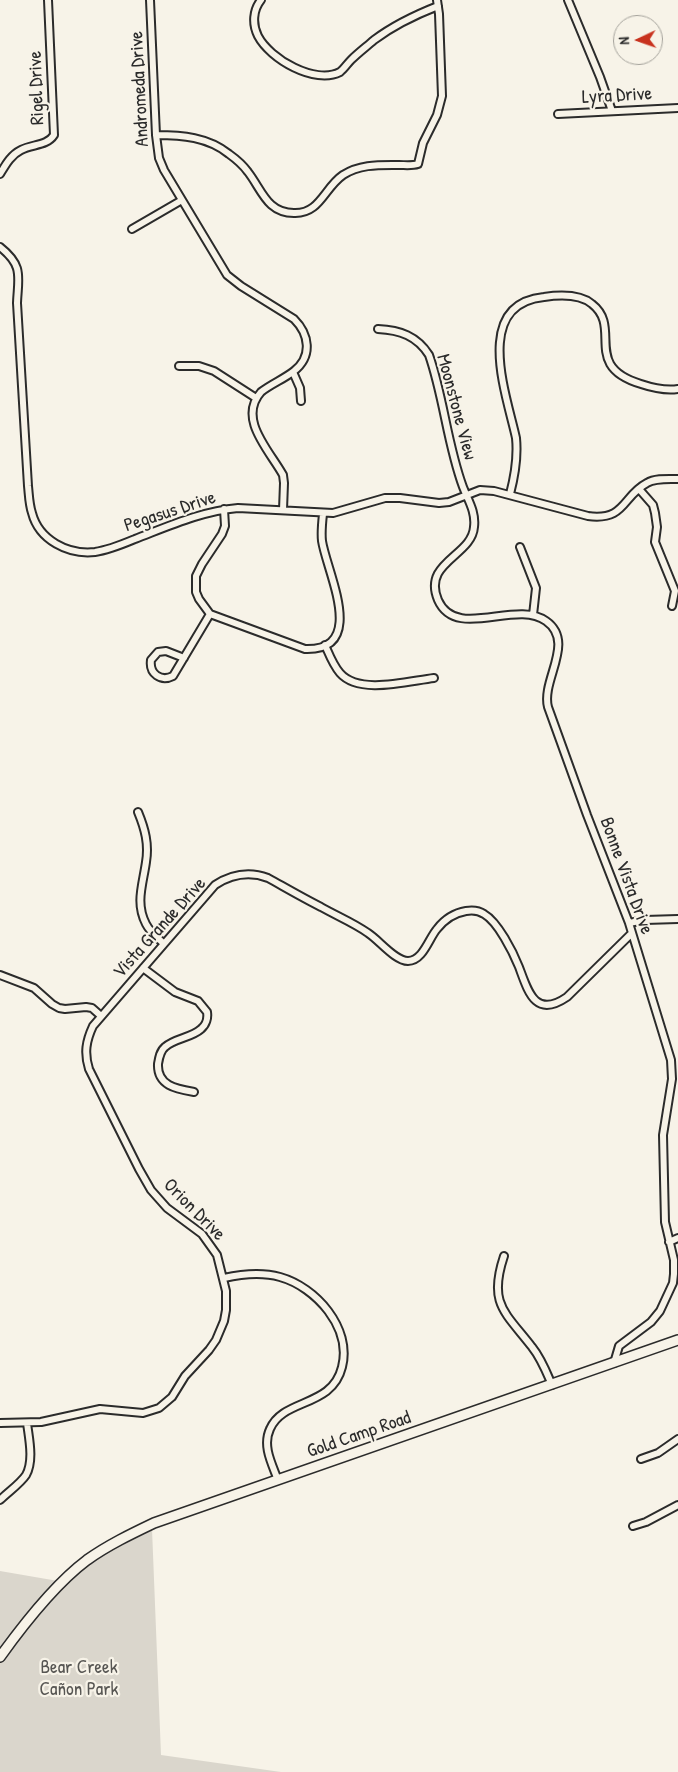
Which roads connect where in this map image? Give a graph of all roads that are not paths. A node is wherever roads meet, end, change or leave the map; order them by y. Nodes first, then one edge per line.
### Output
1 (48, 0) edge
2 (150, 0) edge
3 (261, 0) edge
4 (568, 0) edge
5 (438, 3) edge
6 (678, 108) edge
7 (612, 111) junction
8 (558, 114) dead end
9 (156, 136) junction
10 (0, 174) edge
11 (182, 200) junction
12 (132, 229) dead end
13 (0, 247) edge
14 (378, 329) dead end
15 (180, 366) dead end
16 (294, 372) junction
17 (678, 388) edge
18 (256, 398) junction
19 (301, 401) dead end
20 (678, 479) edge
21 (639, 489) junction
22 (466, 494) junction
23 (510, 494) junction
24 (224, 509) junction
25 (283, 510) junction
26 (323, 514) junction
27 (520, 547) dead end
28 (672, 606) dead end
29 (210, 614) junction
30 (533, 615) junction
31 (325, 645) junction
32 (184, 658) junction
33 (434, 678) dead end
34 (138, 812) dead end
35 (678, 920) edge
36 (629, 923) junction
37 (632, 933) junction
38 (164, 944) junction
39 (144, 968) junction
40 (0, 975) edge
41 (101, 1016) junction
42 (194, 1092) dead end
43 (678, 1238) edge
44 (669, 1242) junction
45 (504, 1256) dead end
46 (224, 1278) junction
47 (678, 1340) edge
48 (614, 1363) junction
49 (552, 1385) junction
50 (0, 1423) edge
51 (27, 1423) junction
52 (678, 1439) edge
53 (641, 1459) dead end
54 (278, 1480) junction
55 (0, 1500) edge
56 (678, 1506) edge
57 (633, 1526) dead end
58 (0, 1657) edge

1 - 10 street, Rigel Drive
2 - 9 street, Andromeda Drive
3 - 5 street
4 - 7 street
5 - 9 street
6 - 7 street, Lyra Drive
7 - 8 street, Lyra Drive
9 - 11 street, Andromeda Drive
11 - 12 street
11 - 16 street, Andromeda Drive
13 - 24 street, Pegasus Drive
14 - 22 street, Moonstone View
15 - 18 street
16 - 18 street
16 - 19 street
17 - 23 street
18 - 25 street
20 - 21 street, Pegasus Drive
21 - 23 street, Pegasus Drive
21 - 28 street
22 - 23 street, Pegasus Drive
22 - 26 street, Pegasus Drive
22 - 30 street
24 - 25 street, Pegasus Drive
24 - 29 street
25 - 26 street, Pegasus Drive
26 - 31 street
27 - 30 street
29 - 31 street
29 - 32 street
30 - 36 street, Bonne Vista Drive
31 - 33 street
32 - 32 street
34 - 38 street
35 - 36 street
36 - 37 street, Bonne Vista Drive
37 - 38 street, Vista Grande Drive
37 - 44 street, Bonne Vista Drive
38 - 39 street, Vista Grande Drive
39 - 41 street, Vista Grande Drive
39 - 42 street
40 - 41 street
41 - 46 street, Orion Drive
43 - 44 street
44 - 48 street, Bonne Vista Drive
45 - 49 street
46 - 51 street, Orion Drive
46 - 54 street
47 - 48 street, Gold Camp Road
48 - 49 street, Gold Camp Road
49 - 54 street, Gold Camp Road
50 - 51 street, Orion Drive
51 - 55 street
52 - 53 street
54 - 58 street, Gold Camp Road
56 - 57 street

